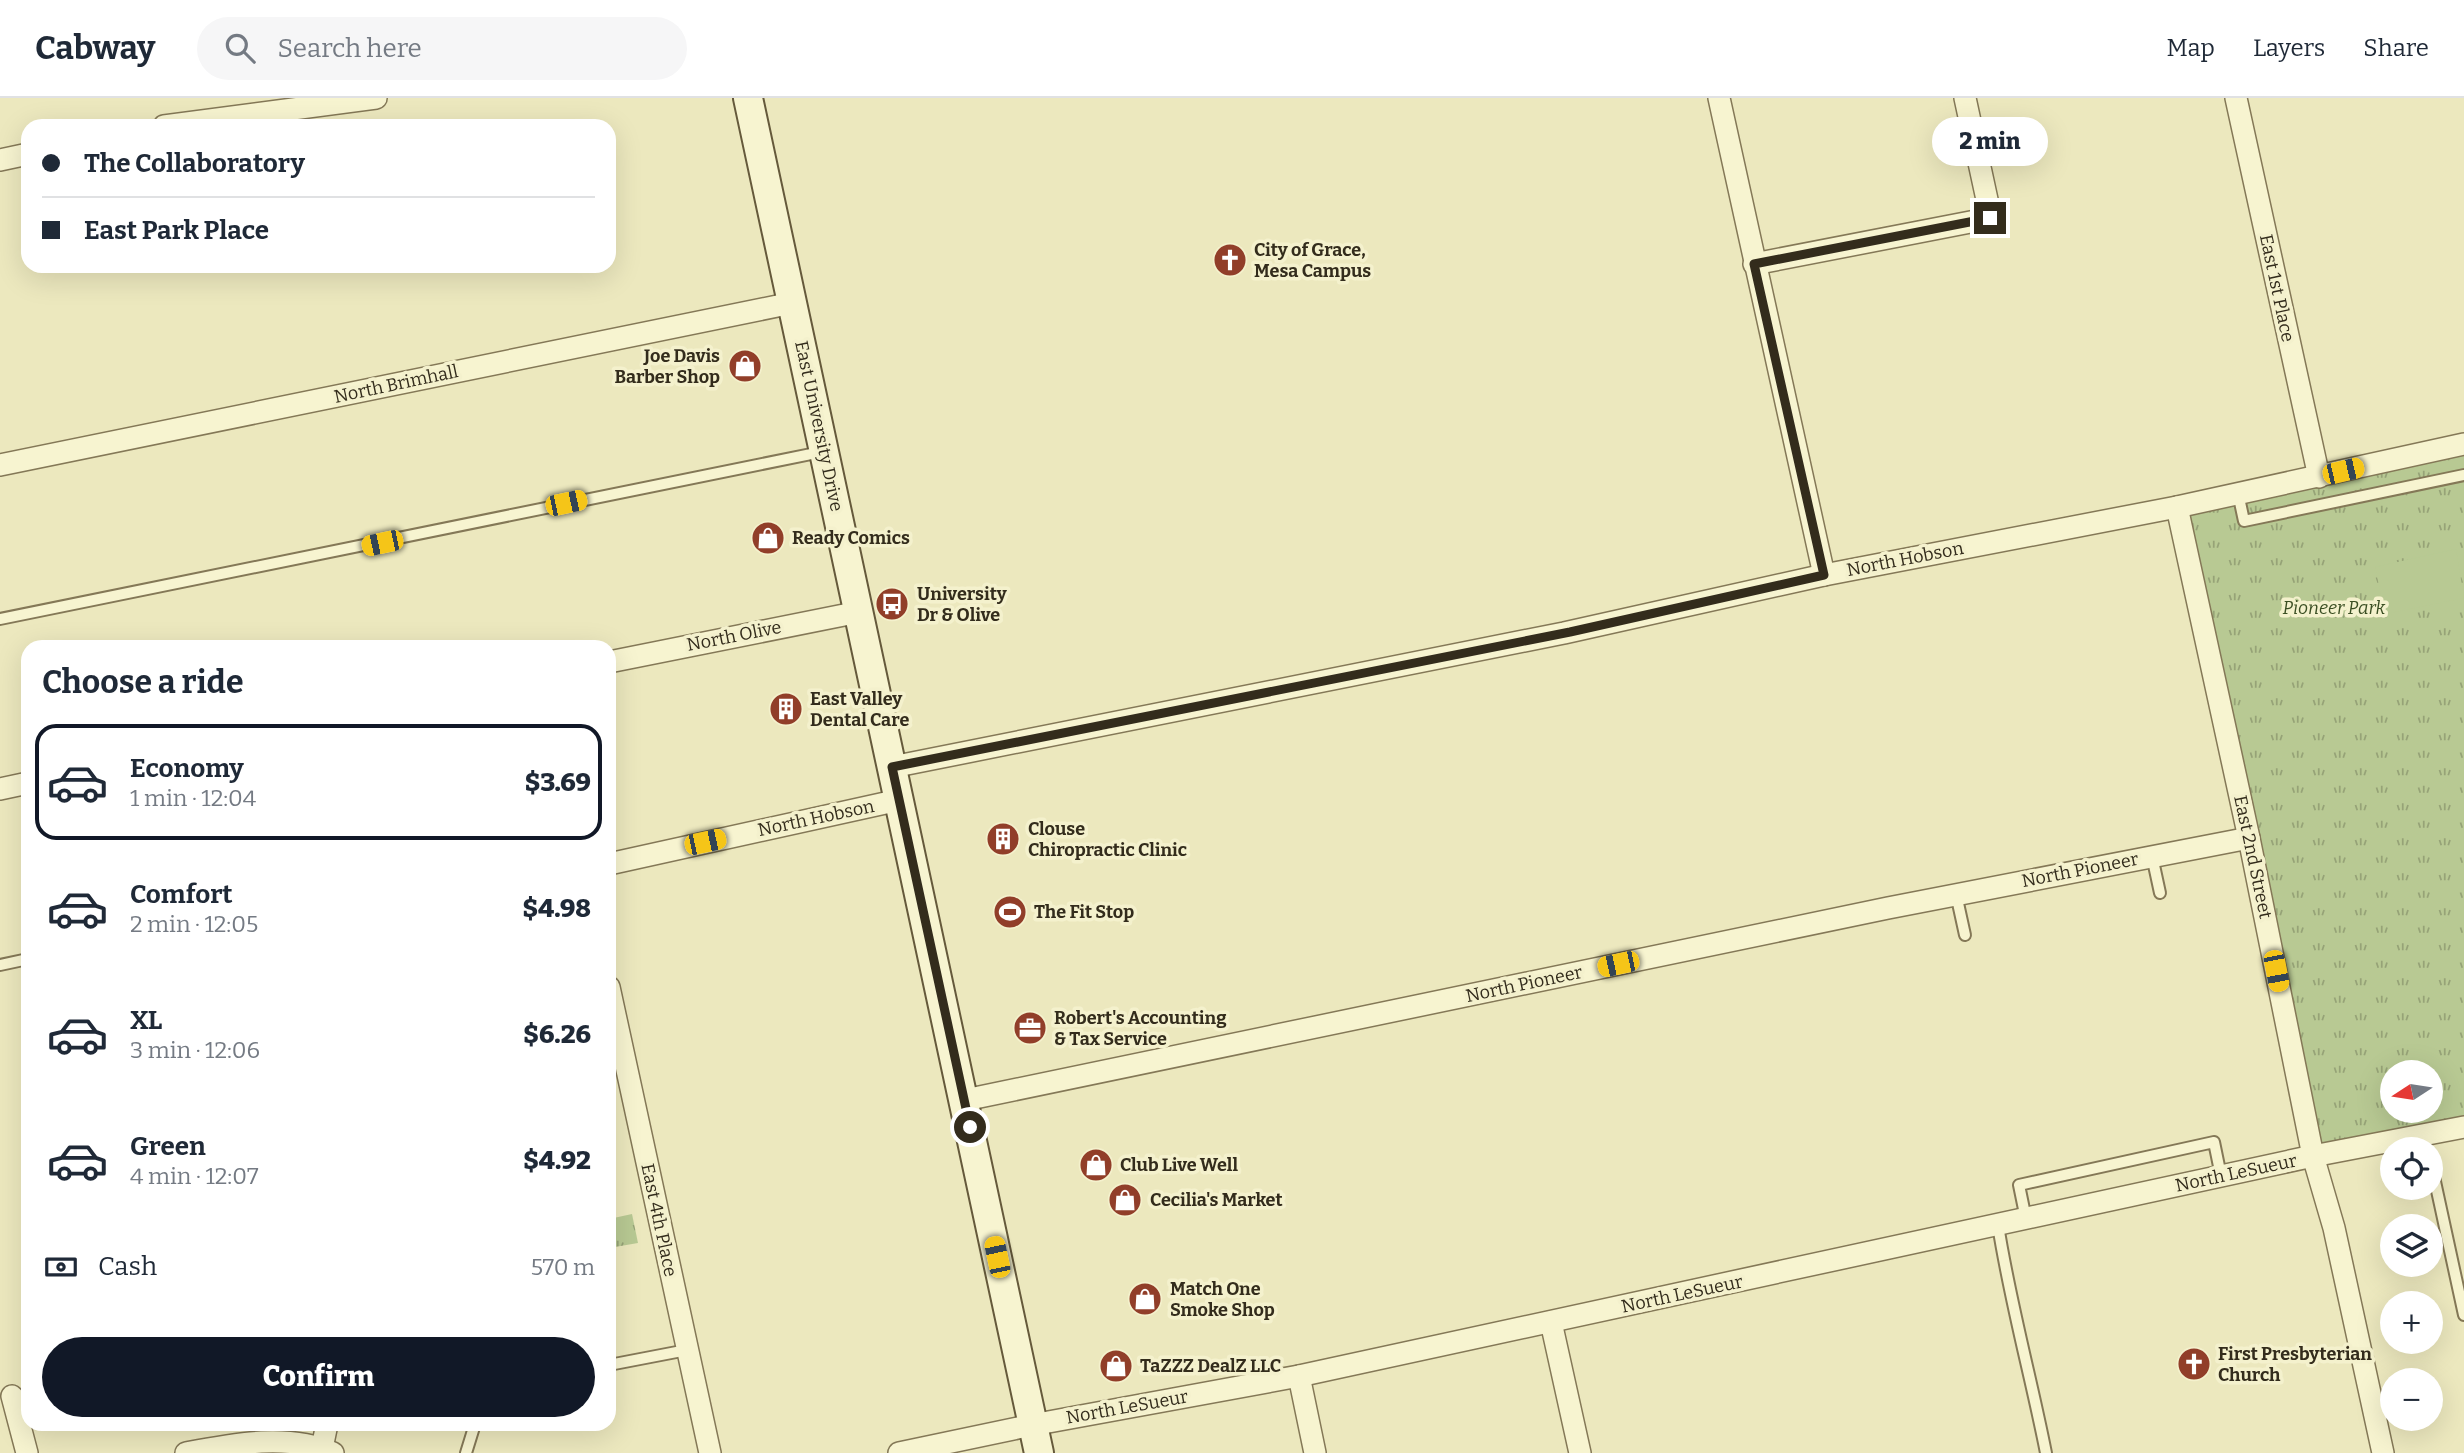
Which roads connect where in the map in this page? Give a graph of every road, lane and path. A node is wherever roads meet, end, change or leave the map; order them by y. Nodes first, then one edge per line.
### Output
1 (376, 98) edge
2 (748, 98) edge
3 (1719, 98) edge
4 (1965, 98) edge
5 (2236, 98) edge
6 (217, 119) edge
7 (21, 156) edge
8 (0, 160) edge
9 (1754, 264) junction
10 (792, 303) junction
11 (2464, 444) edge
12 (824, 452) junction
13 (0, 465) edge
14 (2464, 475) edge
15 (2319, 477) junction
16 (2238, 493) junction
17 (2177, 507) junction
18 (1824, 575) junction
19 (859, 611) junction
20 (0, 620) edge
21 (616, 661) edge
22 (892, 767) junction
23 (21, 784) edge
24 (0, 789) edge
25 (899, 800) junction
26 (2249, 838) junction
27 (2152, 856) junction
28 (616, 861) edge
29 (2160, 893) dead end
30 (1956, 894) junction
31 (1965, 935) dead end
32 (21, 960) edge
33 (0, 964) edge
34 (616, 1019) edge
35 (965, 1100) junction
36 (2464, 1127) edge
37 (2439, 1137) edge
38 (2380, 1148) edge
39 (2313, 1156) junction
40 (2221, 1176) junction
41 (2439, 1200) edge
42 (2026, 1219) junction
43 (1998, 1226) junction
44 (2464, 1315) edge
45 (1551, 1322) junction
46 (687, 1350) junction
47 (616, 1364) edge
48 (1300, 1376) junction
49 (12, 1396) dead end
50 (1032, 1425) junction
51 (21, 1430) edge
52 (21, 1431) edge
53 (327, 1431) edge
54 (473, 1431) edge
55 (328, 1451) edge
56 (27, 1453) edge
57 (186, 1453) edge
58 (466, 1453) edge
59 (710, 1453) edge
60 (899, 1453) edge
61 (1038, 1453) edge
62 (1315, 1453) edge
63 (1580, 1453) edge
64 (2046, 1453) edge
65 (2383, 1453) edge

1 - 6 street
2 - 10 main road, East University Drive
3 - 9 street
4 - 9 street
5 - 15 street, East 1st Place
7 - 8 street
9 - 18 street
10 - 12 main road, East University Drive
10 - 13 street, North Brimhall
11 - 15 street, North Hobson
12 - 19 main road, East University Drive
12 - 20 lane
14 - 16 lane
15 - 16 street, North Hobson
16 - 17 street, North Hobson
17 - 18 street, North Hobson
17 - 26 street, East 2nd Street
18 - 22 street, North Hobson
19 - 21 street, North Olive
19 - 22 main road, East University Drive
22 - 25 main road, East University Drive
23 - 24 street
25 - 28 street, North Hobson
25 - 35 main road, East University Drive
26 - 27 street, North Pioneer
26 - 39 street, East 2nd Street
27 - 29 lane
27 - 30 street, North Pioneer
30 - 31 lane
30 - 35 street, North Pioneer
32 - 33 lane
34 - 46 street, East 4th Place
35 - 50 main road, East University Drive
36 - 37 street, North LeSueur
38 - 39 street, North LeSueur
39 - 40 street, North LeSueur
39 - 65 street, East 2nd Street
40 - 42 street, North LeSueur
40 - 42 lane
41 - 44 lane
42 - 43 street, North LeSueur
43 - 45 street, North LeSueur
43 - 64 lane
45 - 48 street, North LeSueur
45 - 63 street
46 - 47 lane
46 - 59 street, East 4th Place
48 - 50 street, North LeSueur
48 - 62 street
49 - 51 street
50 - 60 street, North LeSueur
50 - 61 main road, East University Drive
52 - 56 street
53 - 55 street
54 - 58 lane
55 - 57 street

